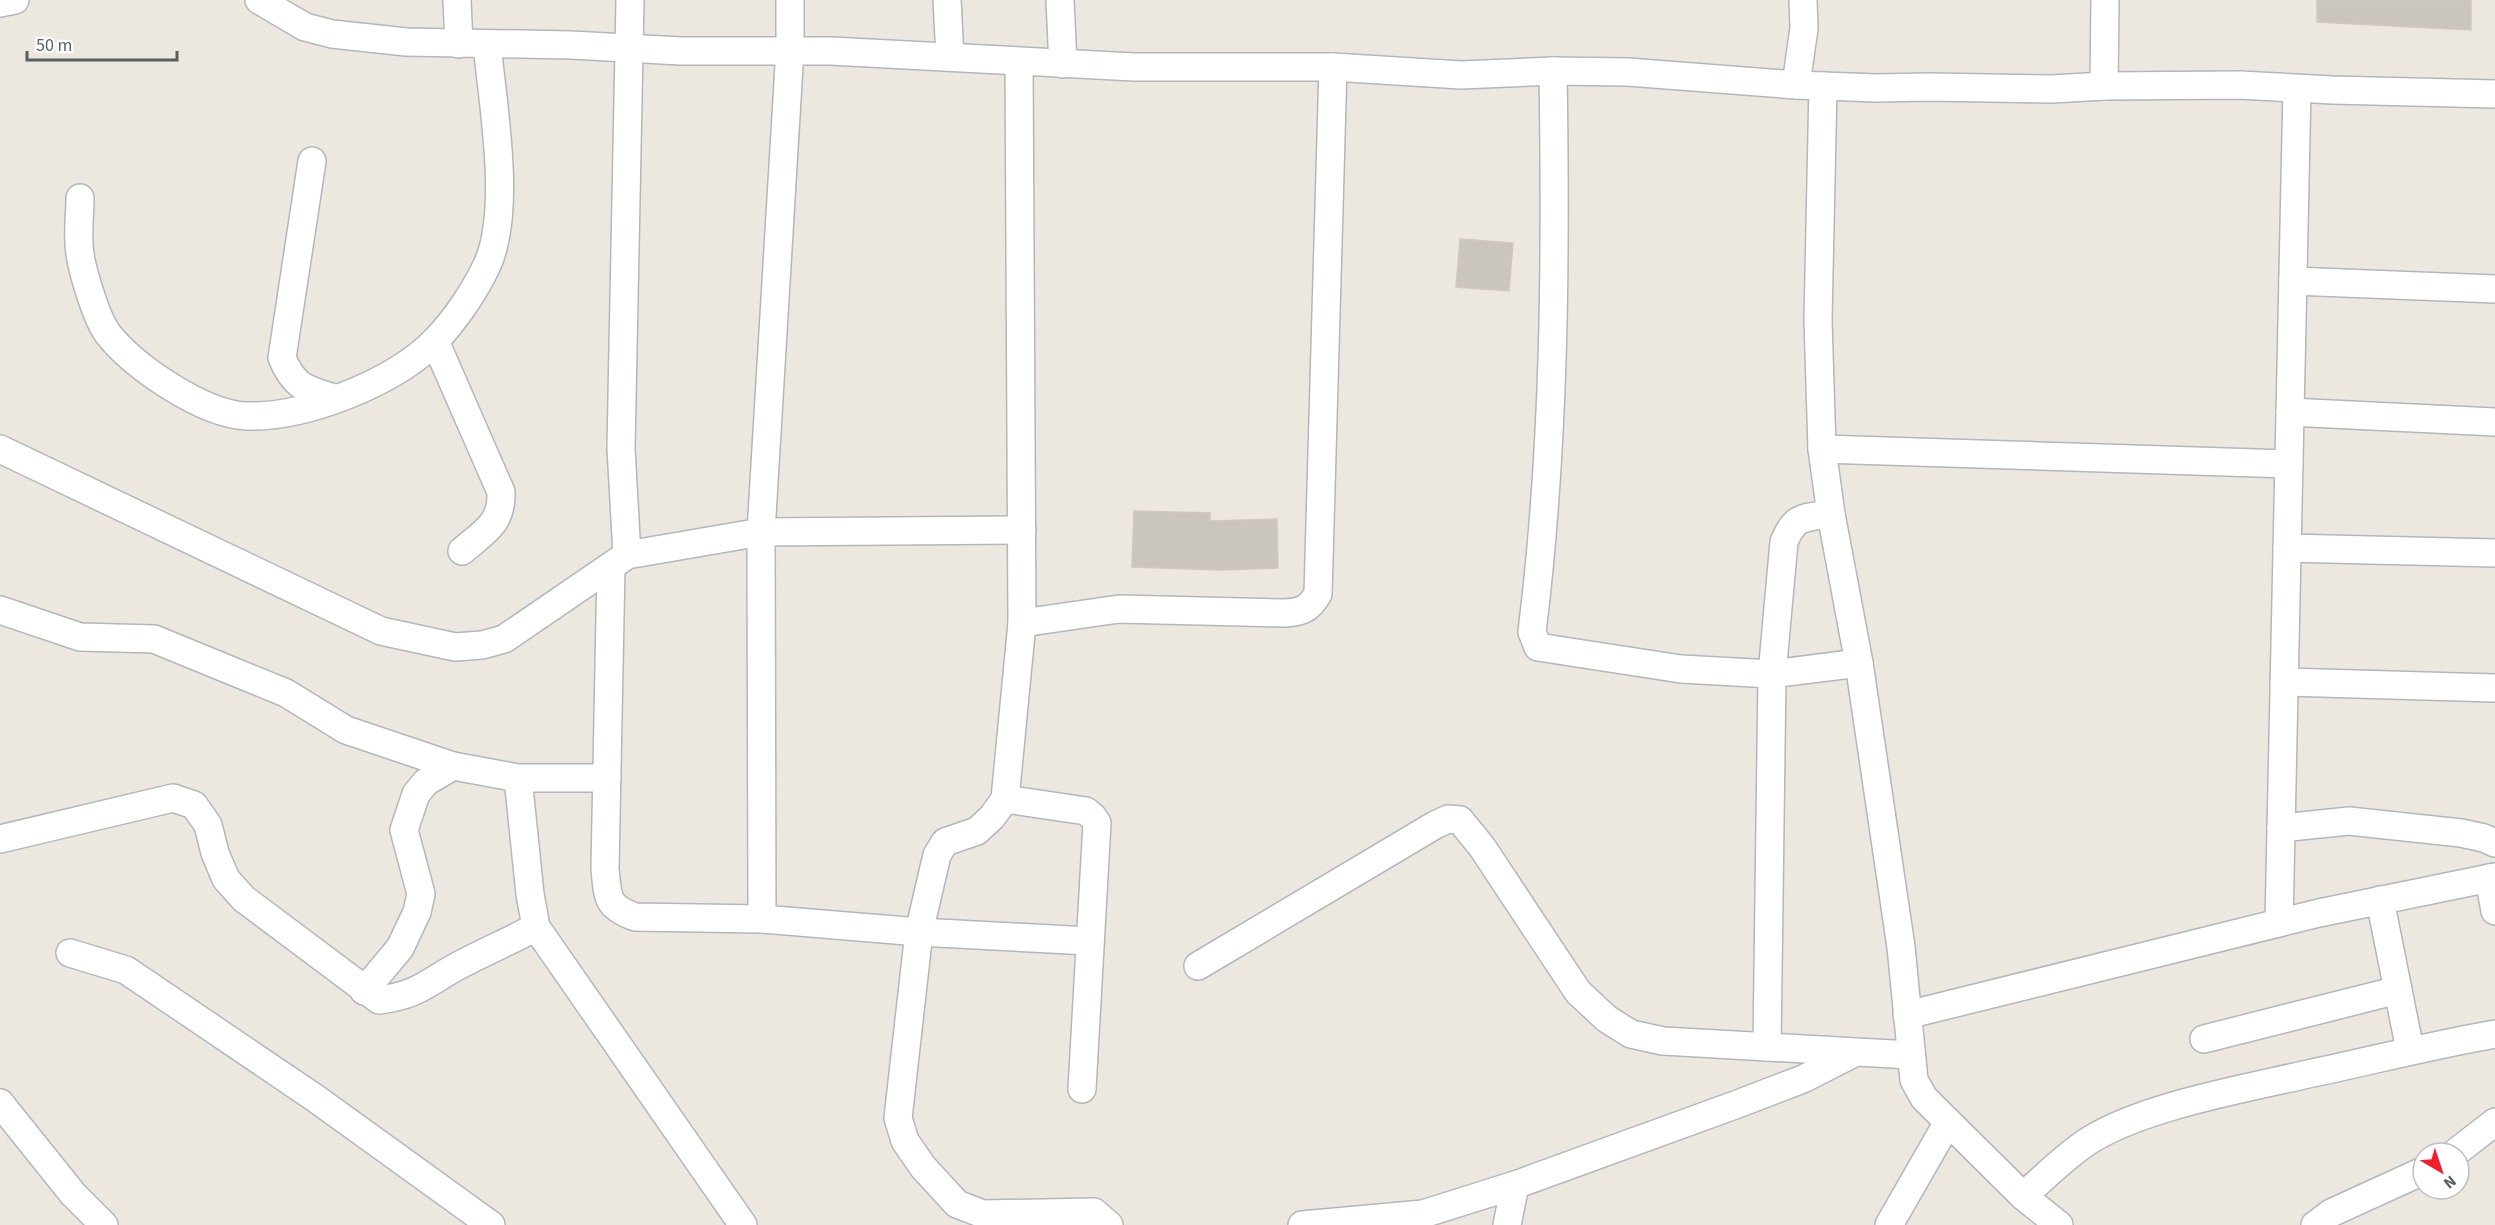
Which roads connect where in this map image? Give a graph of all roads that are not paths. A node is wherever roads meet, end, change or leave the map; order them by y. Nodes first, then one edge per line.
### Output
1 (15, 0) edge
2 (259, 0) edge
3 (457, 0) edge
4 (630, 0) edge
5 (790, 0) edge
6 (947, 0) edge
7 (1060, 0) edge
8 (1803, 0) edge
9 (2105, 0) edge
10 (0, 3) edge
11 (459, 44) junction
12 (488, 45) junction
13 (629, 49) junction
14 (790, 49) junction
15 (950, 57) junction
16 (1019, 62) junction
17 (1063, 64) junction
18 (1333, 67) junction
19 (1553, 71) junction
20 (1796, 85) junction
21 (1823, 86) junction
22 (2104, 86) junction
23 (2297, 89) junction
24 (2495, 94) edge
25 (312, 161) dead end
26 (80, 198) dead end
27 (2293, 282) junction
28 (2495, 289) edge
29 (435, 341) junction
30 (334, 398) junction
31 (2290, 412) junction
32 (2495, 422) edge
33 (0, 449) edge
34 (1822, 449) junction
35 (2289, 464) junction
36 (1831, 514) junction
37 (1022, 530) junction
38 (762, 532) junction
39 (2287, 548) junction
40 (462, 551) dead end
41 (2495, 553) edge
42 (619, 560) junction
43 (0, 610) edge
44 (1022, 623) junction
45 (1860, 663) junction
46 (1773, 674) junction
47 (2284, 682) junction
48 (2495, 688) edge
49 (453, 766) junction
50 (607, 777) junction
51 (518, 778) junction
52 (1005, 799) junction
53 (2281, 828) junction
54 (0, 839) edge
55 (2495, 843) edge
56 (2492, 877) edge
57 (2380, 900) junction
58 (2495, 911) edge
59 (762, 919) junction
60 (2279, 922) junction
61 (536, 927) junction
62 (919, 932) junction
63 (1089, 941) junction
64 (70, 953) dead end
65 (1198, 966) dead end
66 (2398, 990) junction
67 (364, 991) junction
68 (1907, 1015) junction
69 (2495, 1034) edge
70 (2204, 1039) dead end
71 (1767, 1047) junction
72 (2410, 1050) junction
73 (1858, 1051) junction
74 (1910, 1055) junction
75 (1082, 1089) dead end
76 (0, 1103) edge
77 (1948, 1122) junction
78 (2495, 1122) edge
79 (2470, 1141) edge
80 (2411, 1177) edge
81 (1515, 1185) junction
82 (2023, 1196) junction
83 (1423, 1220) edge
84 (2327, 1221) edge
85 (104, 1225) edge
86 (491, 1225) edge
87 (743, 1225) edge
88 (1109, 1225) edge
89 (1302, 1225) edge
90 (1507, 1225) edge
91 (1889, 1225) edge
92 (2059, 1225) edge

1 - 10 street
2 - 11 street
3 - 11 street
4 - 13 street
5 - 14 street
6 - 15 street
7 - 17 street
8 - 20 street
9 - 22 street
11 - 12 street
12 - 13 street
12 - 29 street
13 - 14 street
13 - 42 street
14 - 15 street
14 - 38 street
15 - 16 street
16 - 17 street
16 - 37 street
17 - 18 street
18 - 19 street
18 - 44 street
19 - 20 street
19 - 46 street
20 - 21 street
21 - 22 street
21 - 34 street
22 - 23 street
23 - 24 street
23 - 27 street
25 - 30 street
26 - 30 street
27 - 28 street
27 - 31 street
29 - 30 street
29 - 40 street
31 - 32 street
31 - 35 street
33 - 42 street
34 - 35 street
34 - 36 street
35 - 39 street
36 - 45 street
36 - 46 street
37 - 38 street
37 - 44 street
38 - 42 street
38 - 59 street
39 - 41 street
39 - 47 street
42 - 50 street
43 - 49 street
44 - 52 street
45 - 46 street
45 - 68 street
46 - 71 street
47 - 48 street
47 - 53 street
49 - 51 street
49 - 67 street
50 - 51 street
50 - 59 street
51 - 61 street
52 - 62 street
52 - 63 street
53 - 55 street
53 - 60 street
54 - 67 street
56 - 57 street
56 - 58 street
57 - 60 street
57 - 66 street
59 - 62 street
60 - 68 street
61 - 67 street
61 - 87 street
62 - 63 street
62 - 88 street
63 - 75 street
64 - 86 street
65 - 71 street
66 - 70 street
66 - 72 street
68 - 74 street
69 - 72 street
71 - 73 street
72 - 82 street
73 - 74 street
73 - 81 street
74 - 77 street
76 - 85 street
77 - 82 street
77 - 91 street
78 - 79 street
80 - 84 street
81 - 83 street
81 - 90 street
82 - 92 street
83 - 89 street

